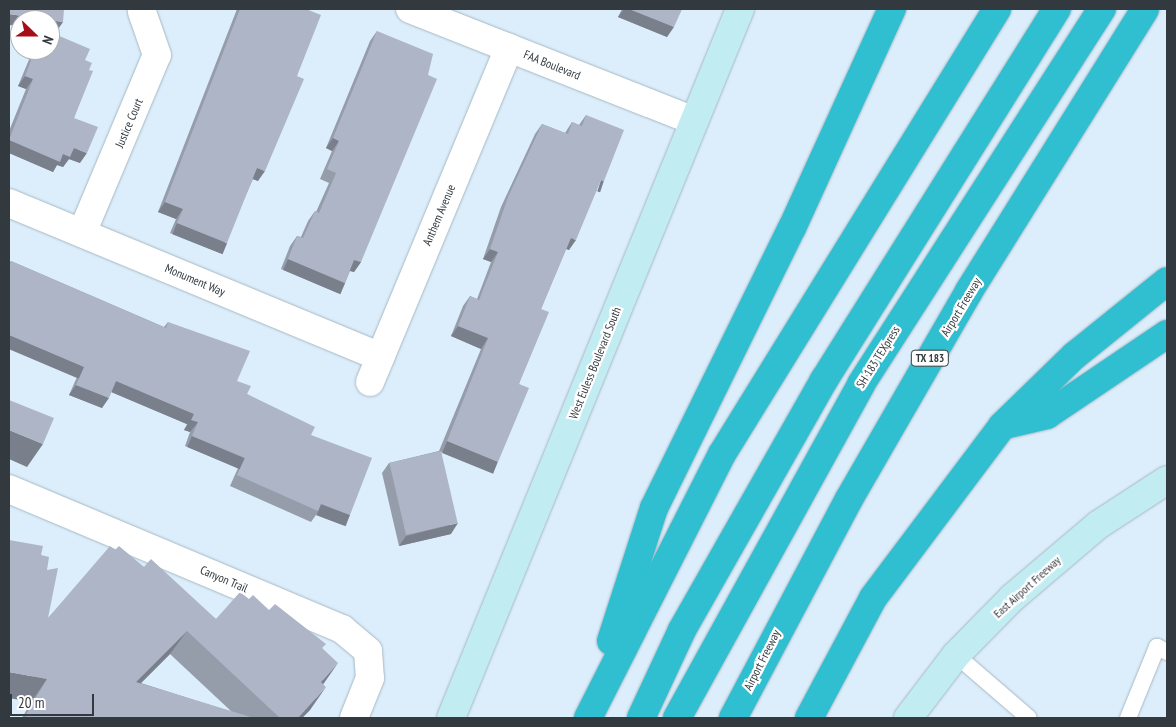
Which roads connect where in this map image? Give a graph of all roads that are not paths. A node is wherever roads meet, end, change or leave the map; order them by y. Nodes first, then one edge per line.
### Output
1 (410, 9) edge
2 (740, 9) edge
3 (892, 9) edge
4 (997, 9) edge
5 (1057, 9) edge
6 (1102, 9) edge
7 (1145, 9) edge
8 (142, 12) dead end
9 (509, 48) junction
10 (694, 121) junction
11 (9, 203) edge
12 (82, 233) junction
13 (1167, 280) edge
14 (1167, 334) edge
15 (380, 357) junction
16 (370, 382) dead end
17 (1002, 426) junction
18 (1167, 480) edge
19 (9, 489) edge
20 (1167, 652) edge
21 (956, 655) junction
22 (354, 718) edge
23 (451, 718) edge
24 (587, 718) edge
25 (641, 718) edge
26 (677, 718) edge
27 (733, 718) edge
28 (810, 718) edge
29 (908, 718) edge
30 (1029, 718) edge
31 (1128, 718) edge

1 - 9 street, FAA Boulevard
2 - 10 main road, West Euless Boulevard South
3 - 24 highway
4 - 24 highway
5 - 25 highway
6 - 26 highway, SH 183 TEXpress
7 - 27 highway, Airport Freeway / TX 183
8 - 12 street, Justice Court
9 - 10 street, FAA Boulevard
9 - 15 street, Anthem Avenue
10 - 23 main road, West Euless Boulevard South
11 - 12 street, Monument Way
12 - 15 street, Monument Way
13 - 17 highway
14 - 17 highway
15 - 16 street, Anthem Avenue
17 - 28 highway
18 - 21 main road, East Airport Freeway
19 - 22 street, Canyon Trail
20 - 31 lane
21 - 29 main road, East Airport Freeway
21 - 30 lane

